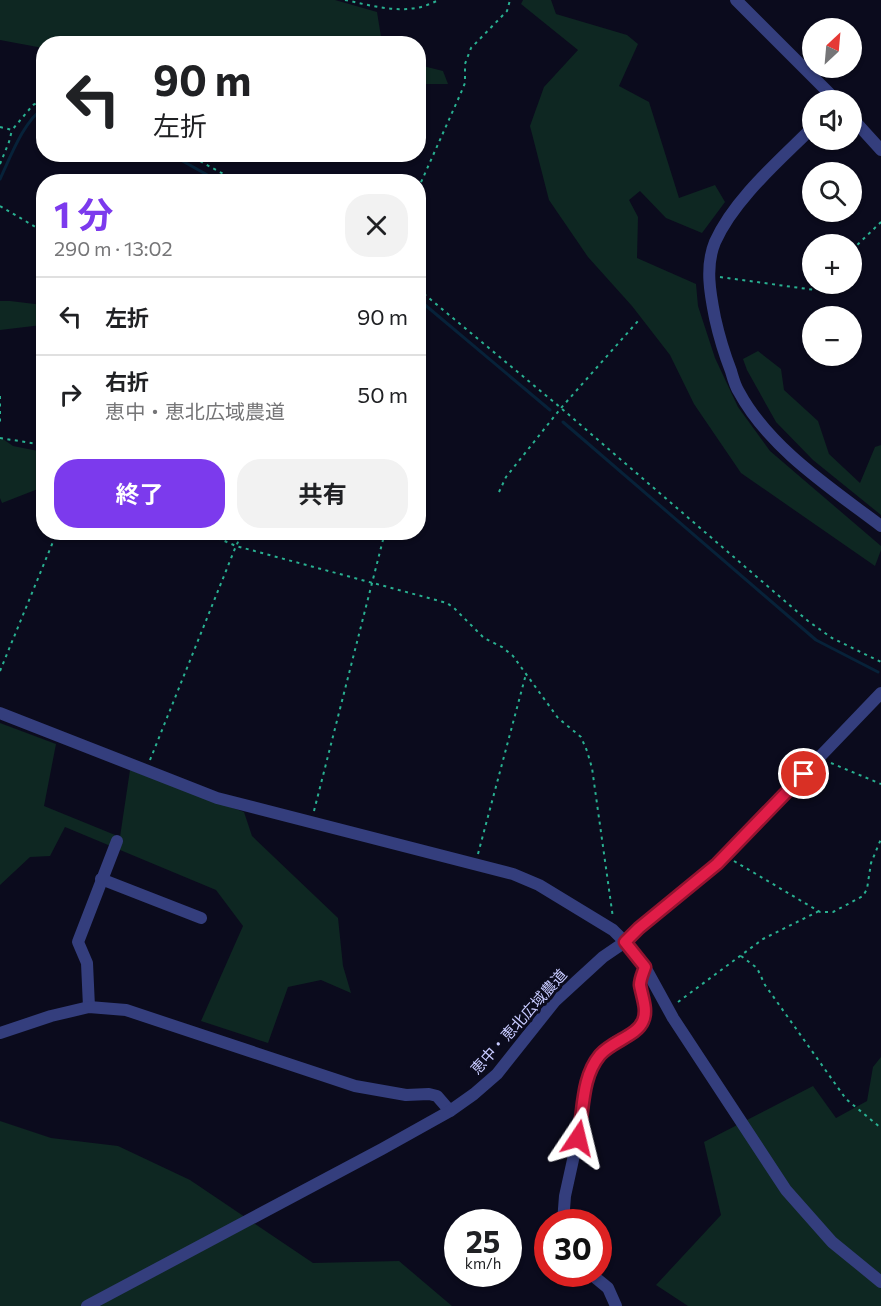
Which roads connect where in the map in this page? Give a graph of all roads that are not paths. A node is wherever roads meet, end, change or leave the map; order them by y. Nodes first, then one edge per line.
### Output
1 (736, 0) edge
2 (826, 90) edge
3 (862, 129) edge
4 (802, 139) edge
5 (881, 150) edge
6 (881, 526) edge
7 (881, 693) edge
8 (0, 713) edge
9 (117, 841) dead end
10 (101, 879) junction
11 (201, 918) dead end
12 (625, 942) junction
13 (645, 967) junction
14 (88, 1007) junction
15 (0, 1033) edge
16 (450, 1111) junction
17 (564, 1209) edge
18 (881, 1282) edge
19 (607, 1287) edge
20 (87, 1306) edge
21 (616, 1306) edge

1 - 2 street
3 - 5 street
4 - 6 street
7 - 12 street, 恵中・恵北広域農道
8 - 12 street
9 - 10 street
10 - 11 street
10 - 14 street
12 - 13 street
12 - 16 street, 恵中・恵北広域農道
13 - 17 street
13 - 18 street
14 - 15 street
14 - 16 street
16 - 20 street, 恵中・恵北広域農道
19 - 21 street

